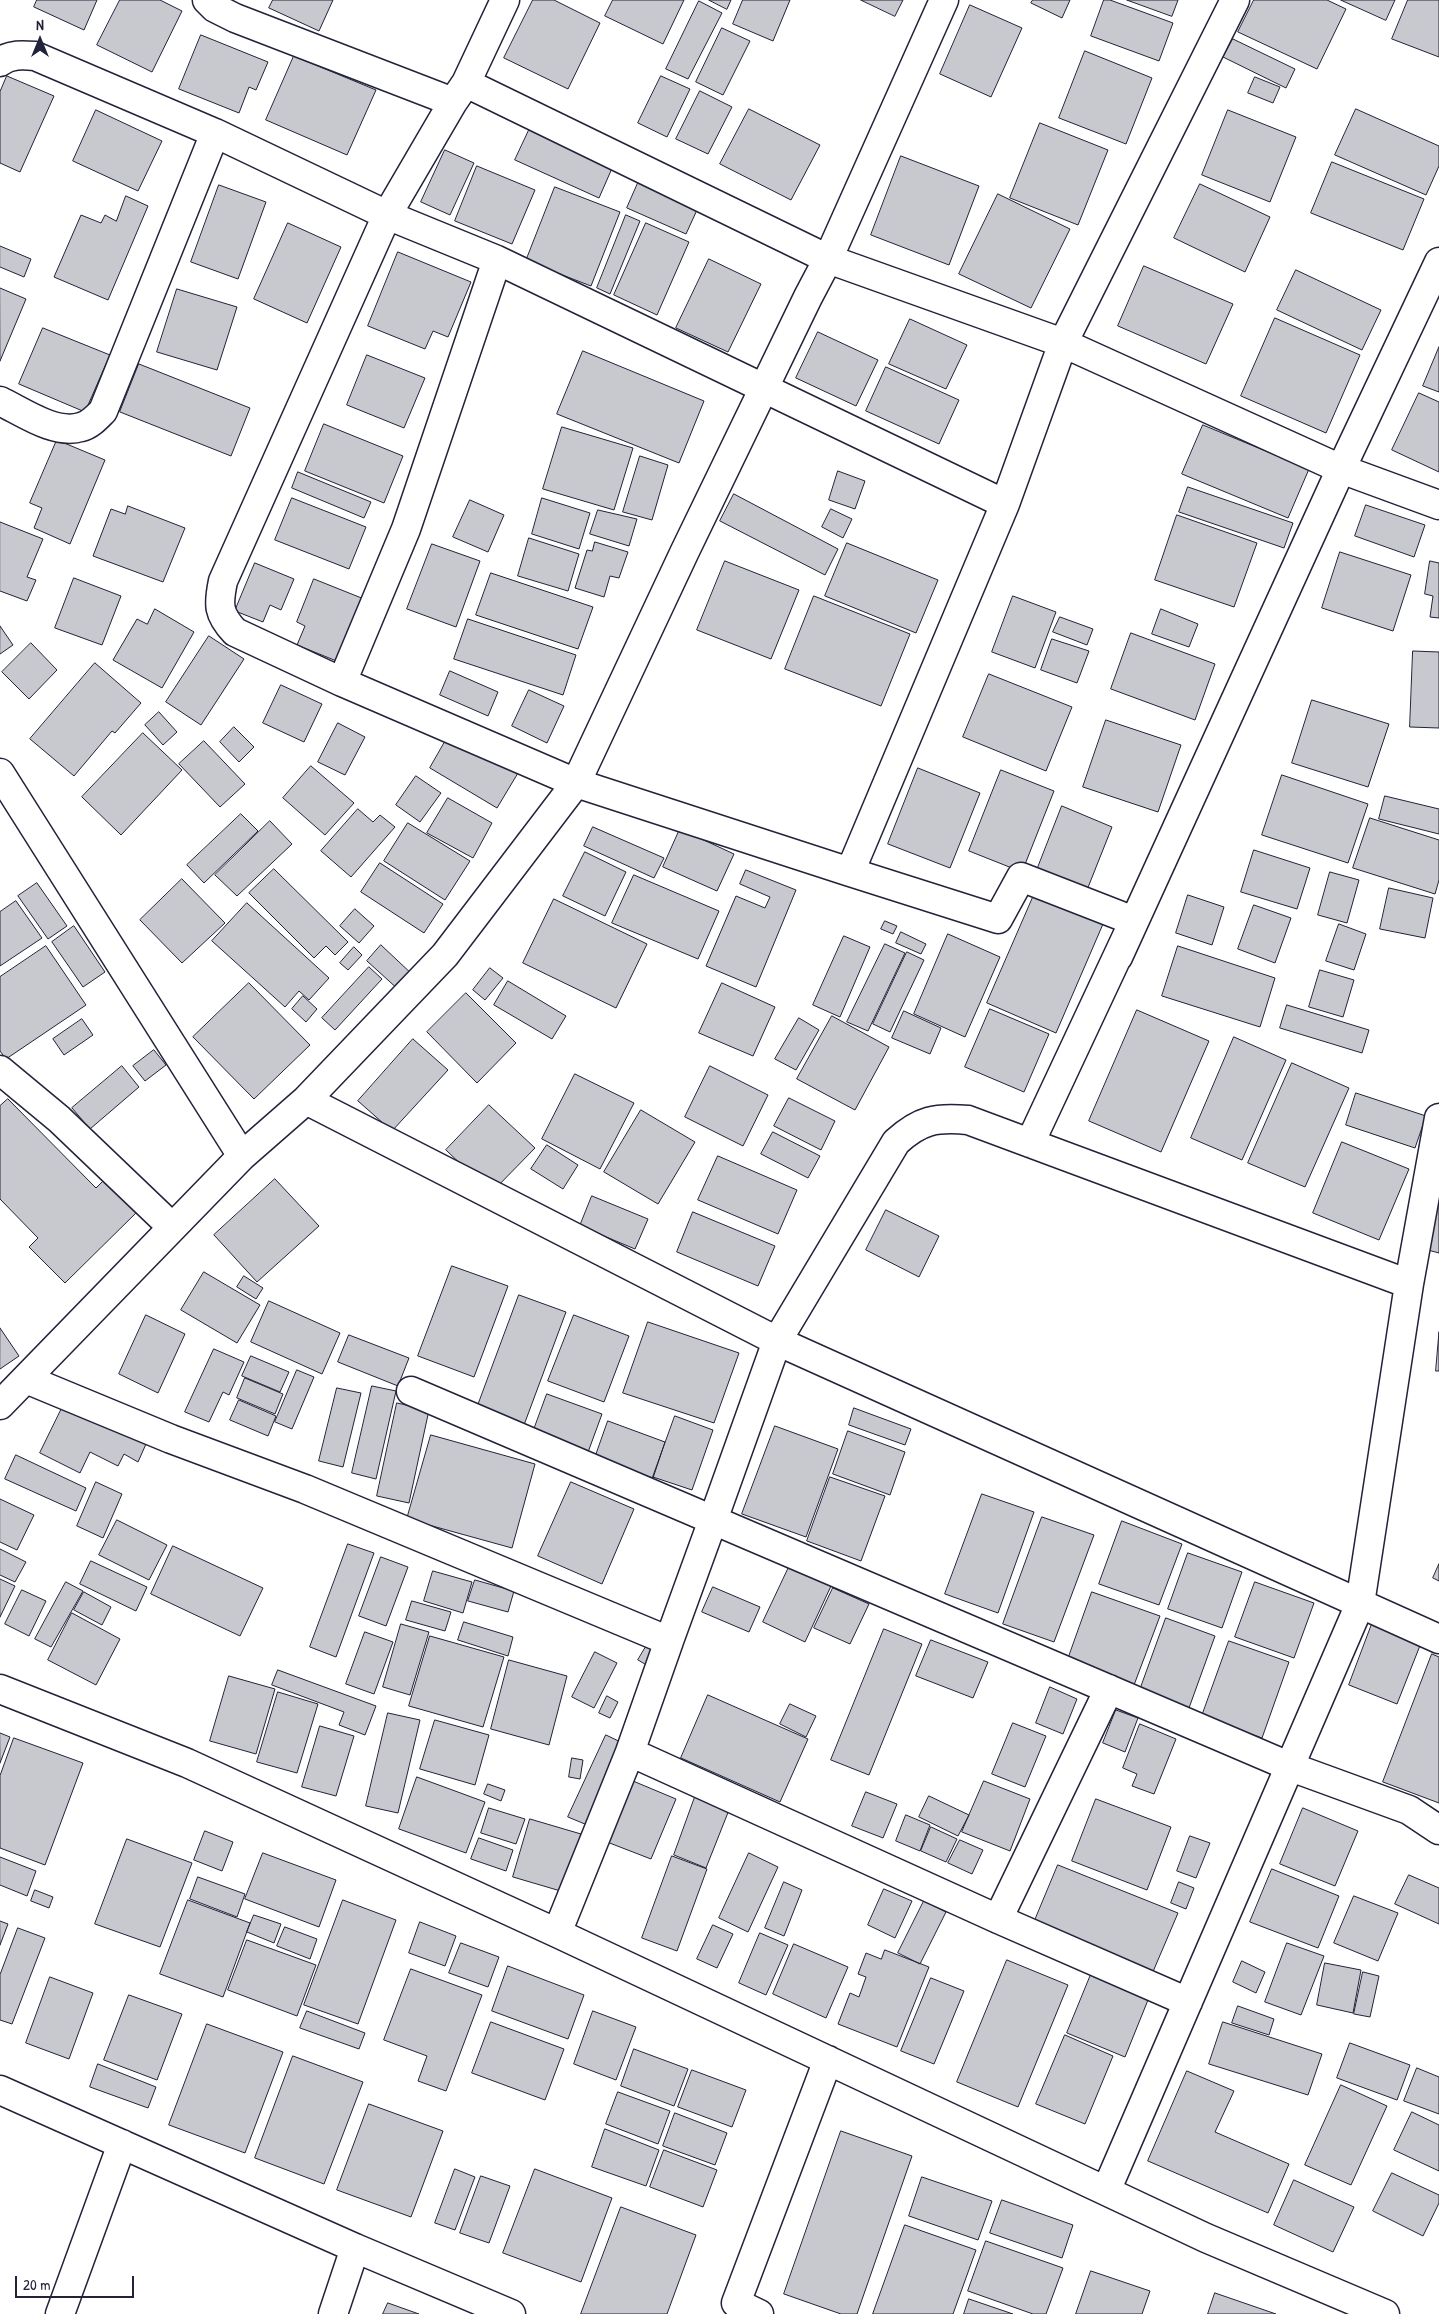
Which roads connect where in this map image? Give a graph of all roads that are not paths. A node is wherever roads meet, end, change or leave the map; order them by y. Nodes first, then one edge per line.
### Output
1 (207, 0) edge
2 (505, 0) edge
3 (944, 0) edge
4 (1235, 0) edge
5 (0, 62) edge
6 (459, 92) junction
7 (214, 133) junction
8 (387, 215) junction
9 (828, 259) junction
10 (497, 260) junction
11 (1439, 262) edge
12 (1063, 343) junction
13 (765, 387) junction
14 (0, 402) edge
15 (1341, 469) junction
16 (1005, 504) junction
17 (1439, 505) edge
18 (342, 682) junction
19 (0, 773) edge
20 (576, 783) junction
21 (850, 872) junction
22 (1118, 957) junction
23 (0, 1070) edge
24 (306, 1100) junction
25 (1439, 1118) edge
26 (1030, 1143) junction
27 (242, 1156) junction
28 (172, 1227) junction
29 (1409, 1284) junction
30 (777, 1341) junction
31 (26, 1379) junction
32 (411, 1391) dead end
33 (0, 1405) edge
34 (713, 1520) junction
35 (1360, 1604) junction
36 (1439, 1639) edge
37 (669, 1641) junction
38 (0, 1689) edge
39 (1109, 1689) junction
40 (630, 1752) junction
41 (1291, 1768) junction
42 (1439, 1830) edge
43 (998, 1919) junction
44 (558, 1933) junction
45 (1188, 2002) junction
46 (828, 2060) junction
47 (0, 2090) edge
48 (122, 2144) junction
49 (1106, 2191) junction
50 (355, 2248) junction
51 (742, 2310) edge
52 (60, 2314) edge
53 (333, 2314) edge
54 (511, 2314) edge
55 (1385, 2314) edge

1 - 6 street
2 - 6 street
3 - 9 street
4 - 12 street
5 - 7 street
6 - 8 street
6 - 9 street
7 - 8 street
7 - 14 street
8 - 10 street
8 - 18 street
9 - 12 street
9 - 13 street
10 - 13 street
10 - 18 street
11 - 15 street
12 - 15 street
12 - 16 street
13 - 16 street
13 - 20 street
15 - 17 street
15 - 22 street
16 - 21 street
18 - 20 street
19 - 27 street
20 - 21 street
20 - 24 street
21 - 22 street
22 - 26 street
23 - 28 street
24 - 27 street
24 - 30 street
25 - 29 street
26 - 29 street
26 - 30 street
27 - 28 street
28 - 31 street
29 - 35 street
30 - 34 street
30 - 35 street
31 - 33 street
31 - 37 street
32 - 34 street
34 - 37 street
34 - 39 street
35 - 36 street
35 - 41 street
37 - 40 street
38 - 44 street
39 - 41 street
39 - 43 street
40 - 43 street
40 - 44 street
41 - 42 street
41 - 45 street
43 - 45 street
44 - 46 street
45 - 49 street
46 - 49 street
46 - 51 street
47 - 48 street
48 - 50 street
48 - 52 street
49 - 55 street
50 - 53 street
50 - 54 street

